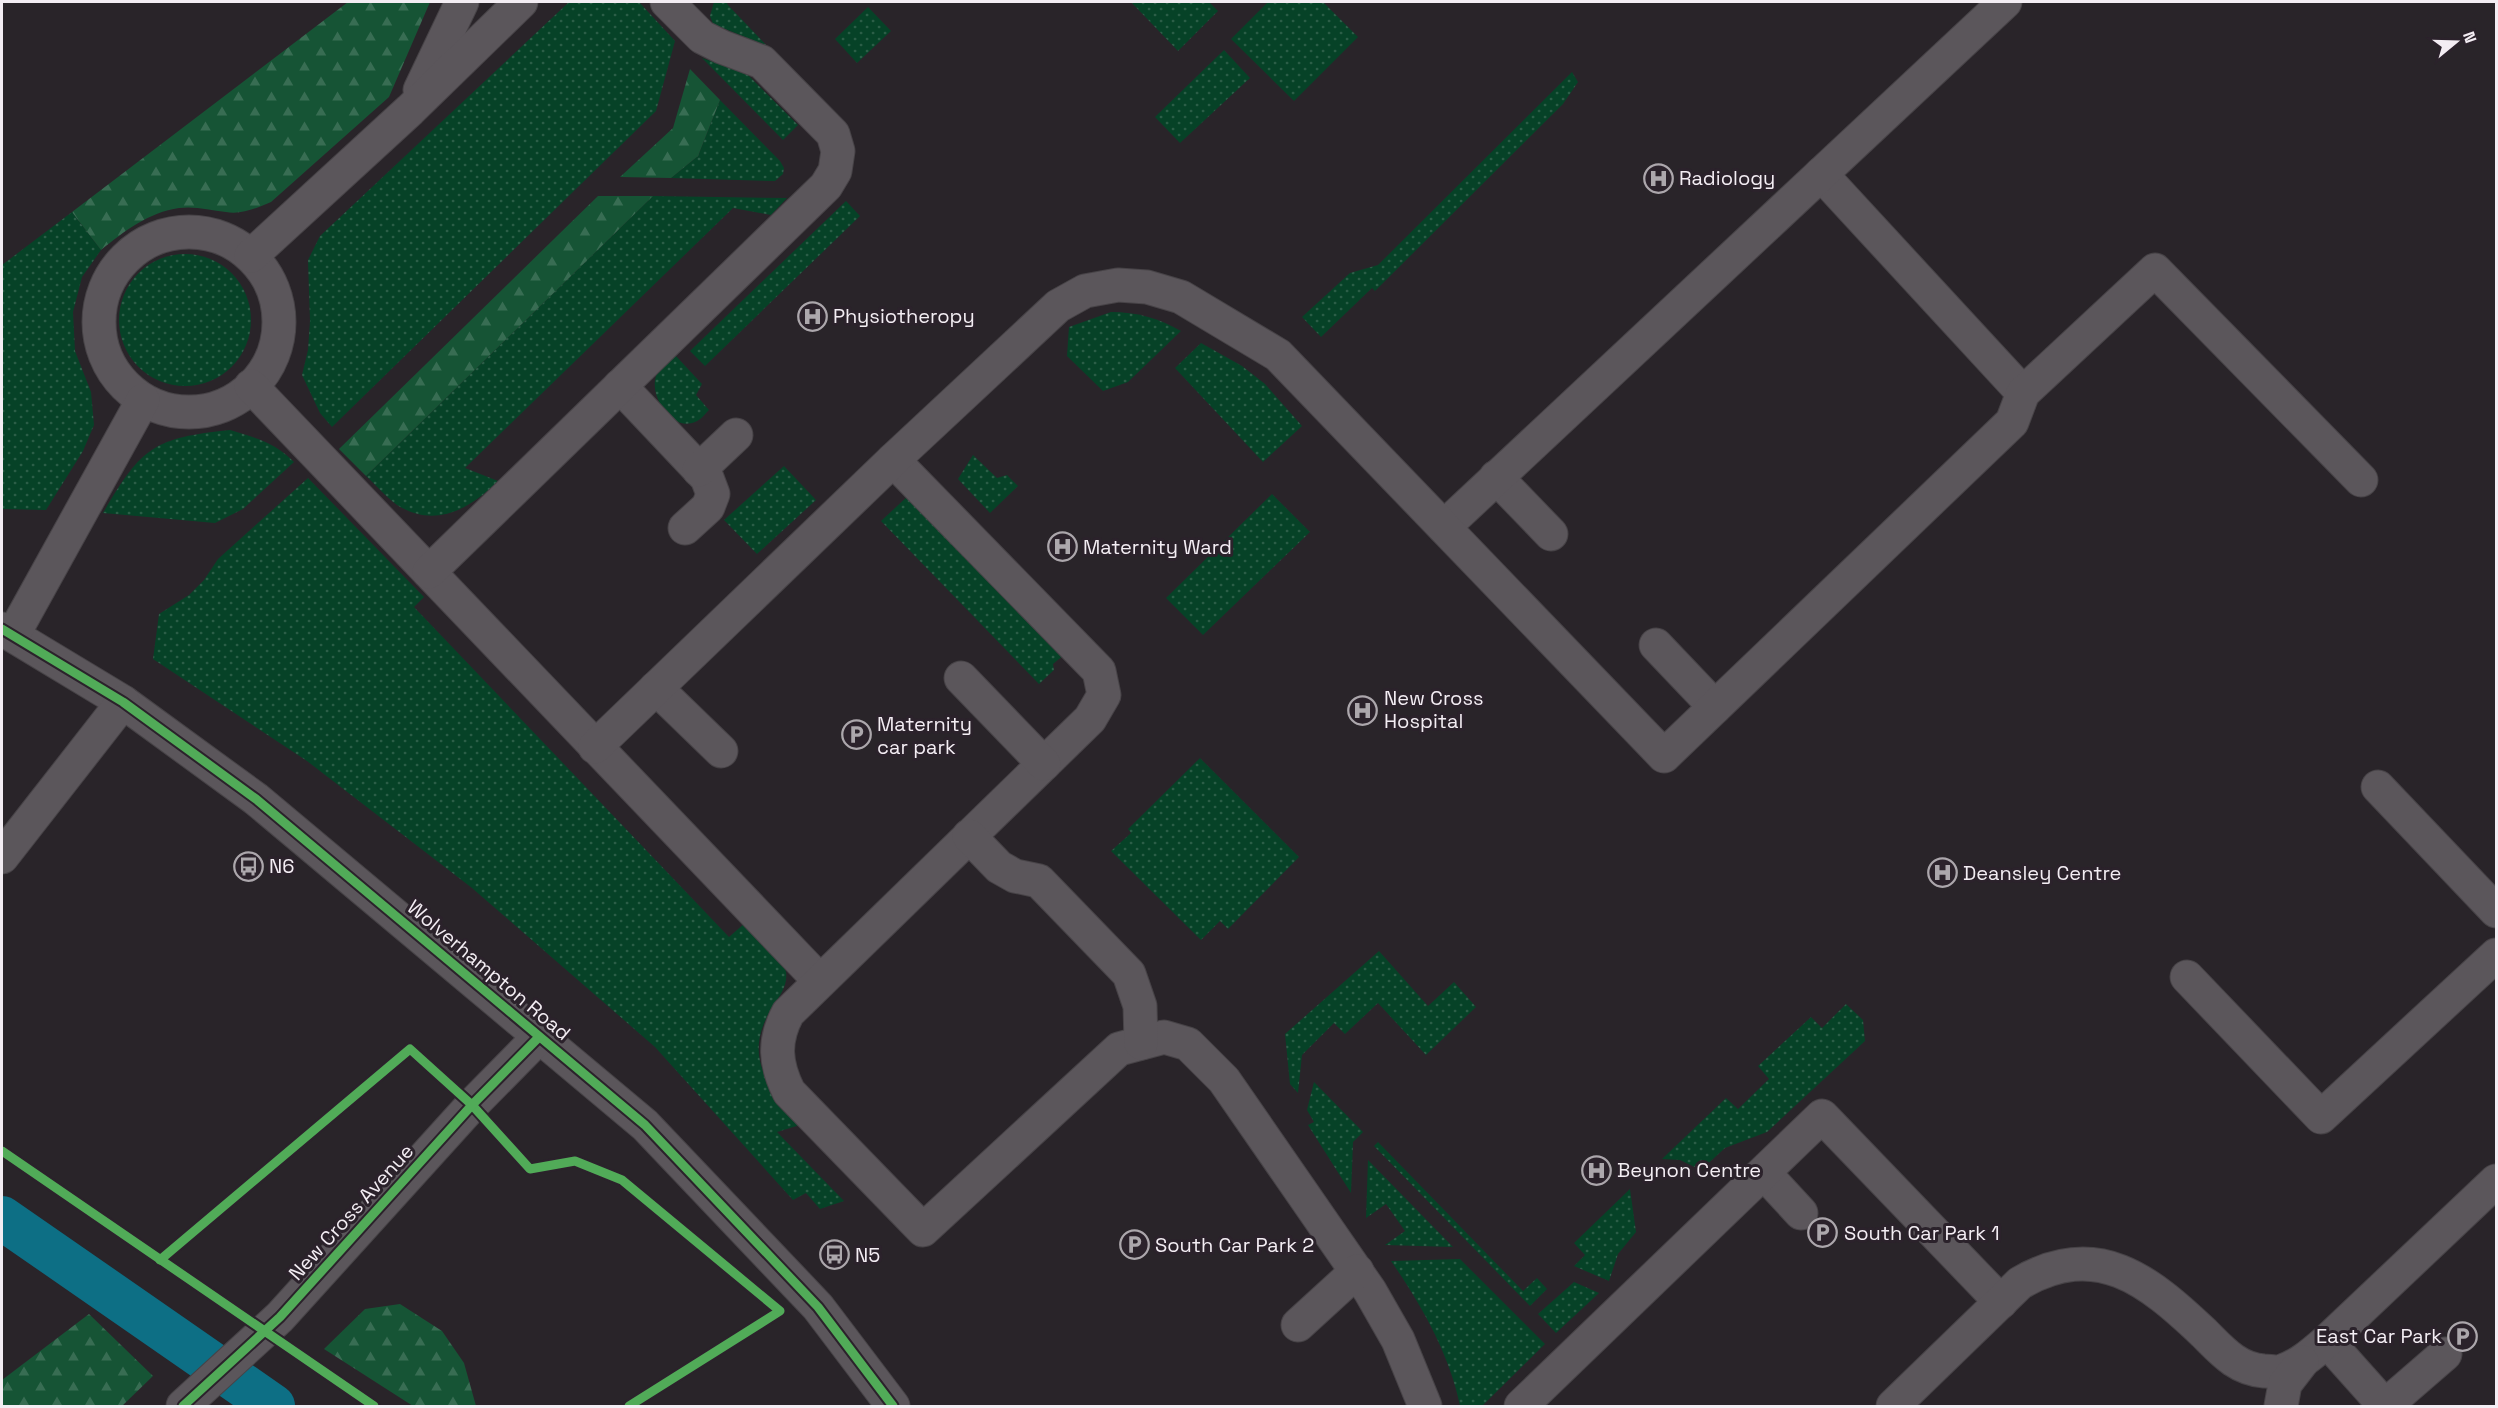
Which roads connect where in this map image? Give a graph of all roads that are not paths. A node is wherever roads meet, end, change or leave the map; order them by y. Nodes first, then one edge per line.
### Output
1 (462, 2) edge
2 (521, 2) edge
3 (667, 2) edge
4 (2005, 2) edge
5 (410, 110) junction
6 (1821, 174) junction
7 (251, 256) junction
8 (251, 386) junction
9 (620, 386) junction
10 (2023, 393) junction
11 (143, 400) junction
12 (736, 435) dead end
13 (893, 460) junction
14 (699, 470) junction
15 (1496, 477) junction
16 (2361, 480) dead end
17 (1444, 527) junction
18 (685, 528) dead end
19 (1551, 534) dead end
20 (429, 572) junction
21 (7, 632) edge
22 (1656, 645) dead end
23 (961, 678) dead end
24 (656, 688) junction
25 (123, 702) junction
26 (1715, 707) junction
27 (595, 747) junction
28 (720, 751) dead end
29 (1044, 764) junction
30 (2378, 787) dead end
31 (969, 836) junction
32 (2, 857) edge
33 (2496, 911) edge
34 (2496, 955) edge
35 (2187, 977) dead end
36 (820, 981) junction
37 (539, 1037) junction
38 (1141, 1043) junction
39 (1764, 1173) junction
40 (2496, 1181) edge
41 (1801, 1213) dead end
42 (1357, 1271) junction
43 (2001, 1302) junction
44 (1298, 1325) dead end
45 (2327, 1341) junction
46 (2445, 1354) dead end
47 (2302, 1362) junction
48 (183, 1407) edge
49 (893, 1407) edge
50 (1425, 1407) edge
51 (1521, 1407) edge
52 (1893, 1407) edge
53 (2281, 1407) edge

1 - 5 street
2 - 5 street
3 - 9 street
4 - 6 street
5 - 7 street
6 - 10 street
6 - 15 street
7 - 8 street
7 - 11 street
8 - 11 street
8 - 20 street
9 - 14 street
9 - 20 street
10 - 16 street
10 - 26 street
11 - 21 street
12 - 14 street
13 - 17 street
13 - 24 street
13 - 29 street
14 - 18 street
15 - 17 street
15 - 19 street
17 - 26 street
20 - 27 street
21 - 25 street, Wolverhampton Road
22 - 26 street
23 - 29 street
24 - 27 street
24 - 28 street
25 - 32 street
25 - 37 street, Wolverhampton Road
27 - 36 street
29 - 31 street
30 - 33 street
31 - 36 street
31 - 38 street
34 - 35 street
36 - 38 street
37 - 48 street, New Cross Avenue
37 - 49 street, Wolverhampton Road
38 - 42 street
39 - 41 street
39 - 43 street
39 - 51 street
40 - 45 street
42 - 44 street
42 - 50 street
43 - 47 street
43 - 52 street
45 - 46 street
45 - 47 street
47 - 53 street

